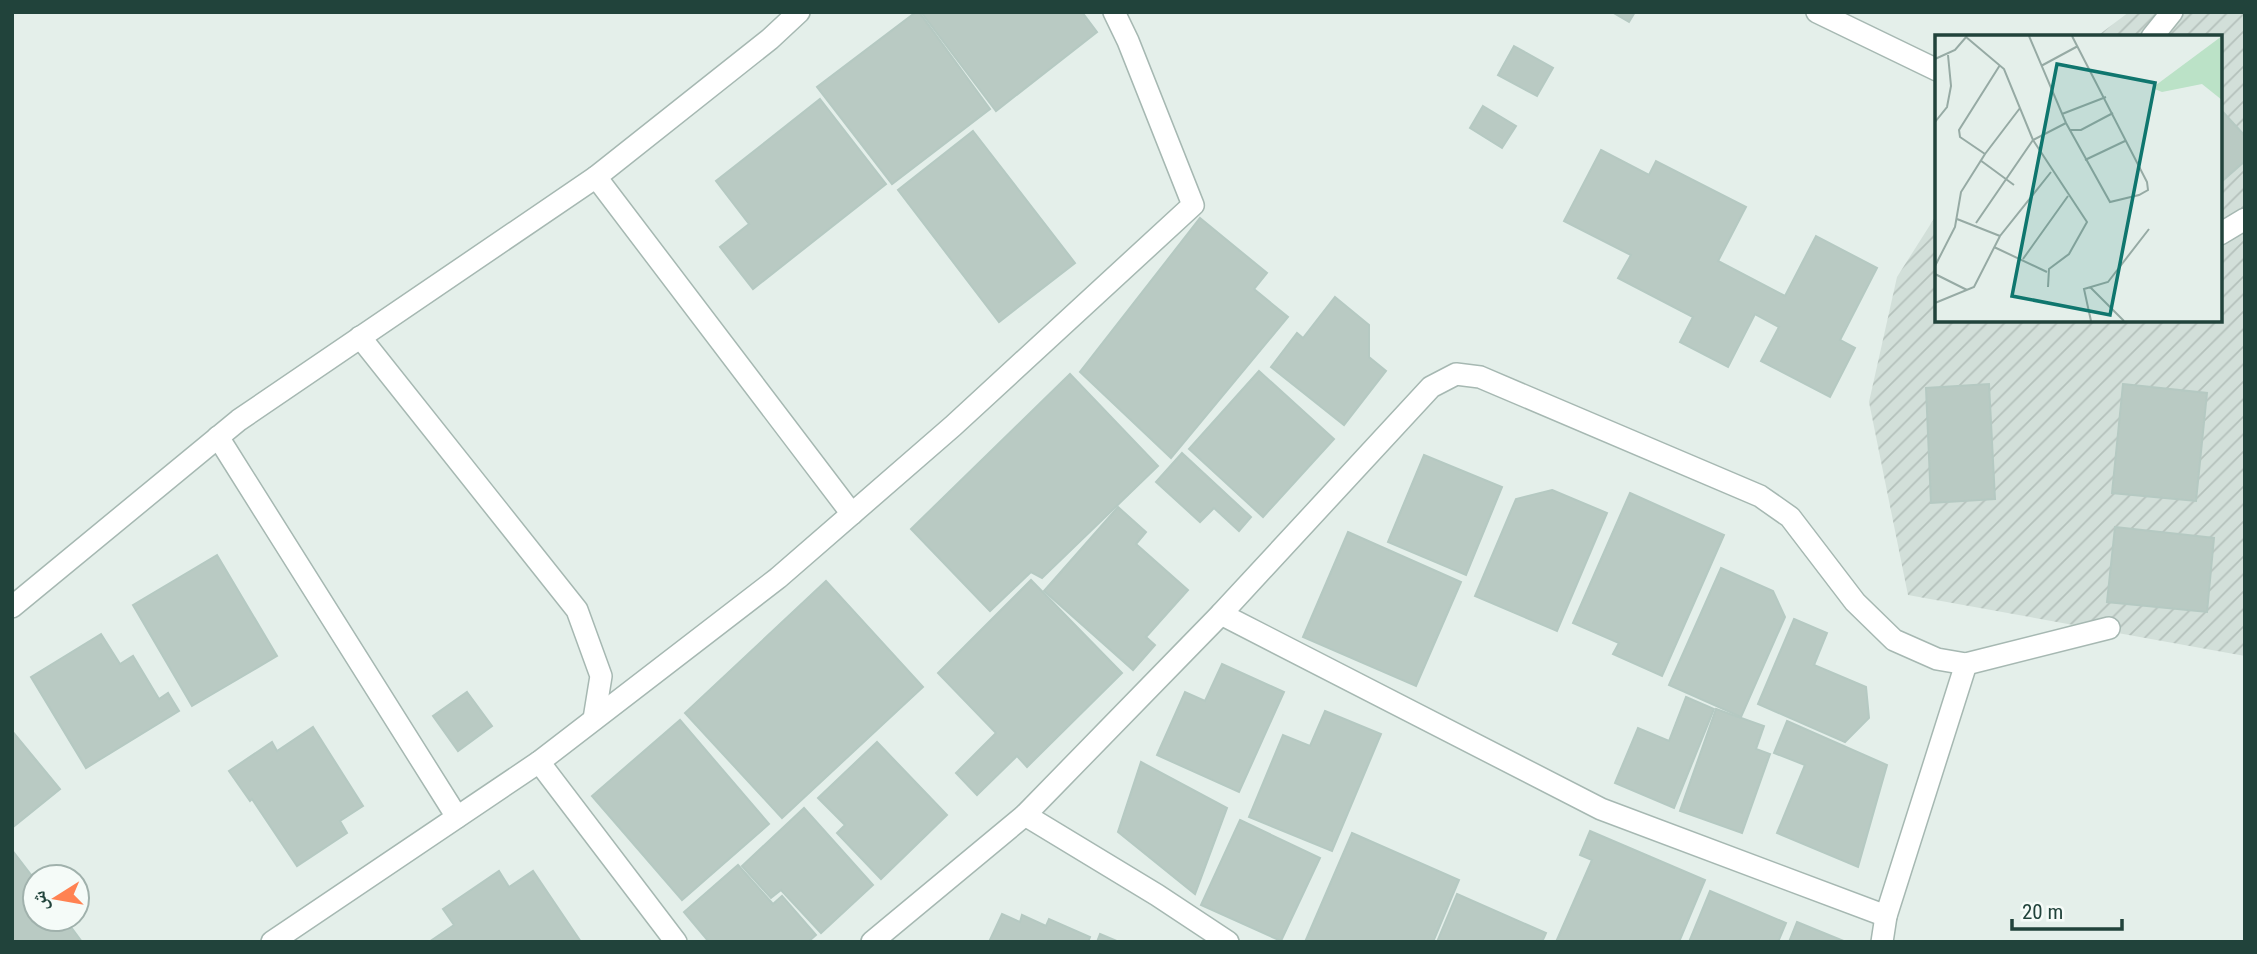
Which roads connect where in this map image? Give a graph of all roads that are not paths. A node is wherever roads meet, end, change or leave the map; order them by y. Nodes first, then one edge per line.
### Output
1 (799, 12) edge
2 (1114, 12) edge
3 (1818, 12) edge
4 (2172, 12) edge
5 (2154, 35) edge
6 (1935, 70) edge
7 (596, 177) junction
8 (2245, 219) edge
9 (2222, 232) edge
10 (360, 337) junction
11 (218, 437) junction
12 (852, 514) junction
13 (12, 607) edge
14 (1221, 614) junction
15 (2109, 628) dead end
16 (1966, 664) junction
17 (594, 719) junction
18 (539, 762) junction
19 (1025, 815) junction
20 (457, 817) junction
21 (1886, 916) junction
22 (272, 942) edge
23 (676, 942) edge
24 (872, 942) edge
25 (1228, 942) edge
26 (1882, 942) edge

1 - 7 street
2 - 12 street
3 - 6 street
4 - 5 street
7 - 10 street
7 - 12 street
8 - 9 street
10 - 11 street
10 - 17 street
11 - 13 street
11 - 20 street
12 - 17 street
14 - 16 street
14 - 19 street
14 - 21 street
15 - 16 street
16 - 21 street
17 - 18 street
18 - 20 street
18 - 23 street
19 - 24 street
19 - 25 street
20 - 22 street
21 - 26 street

